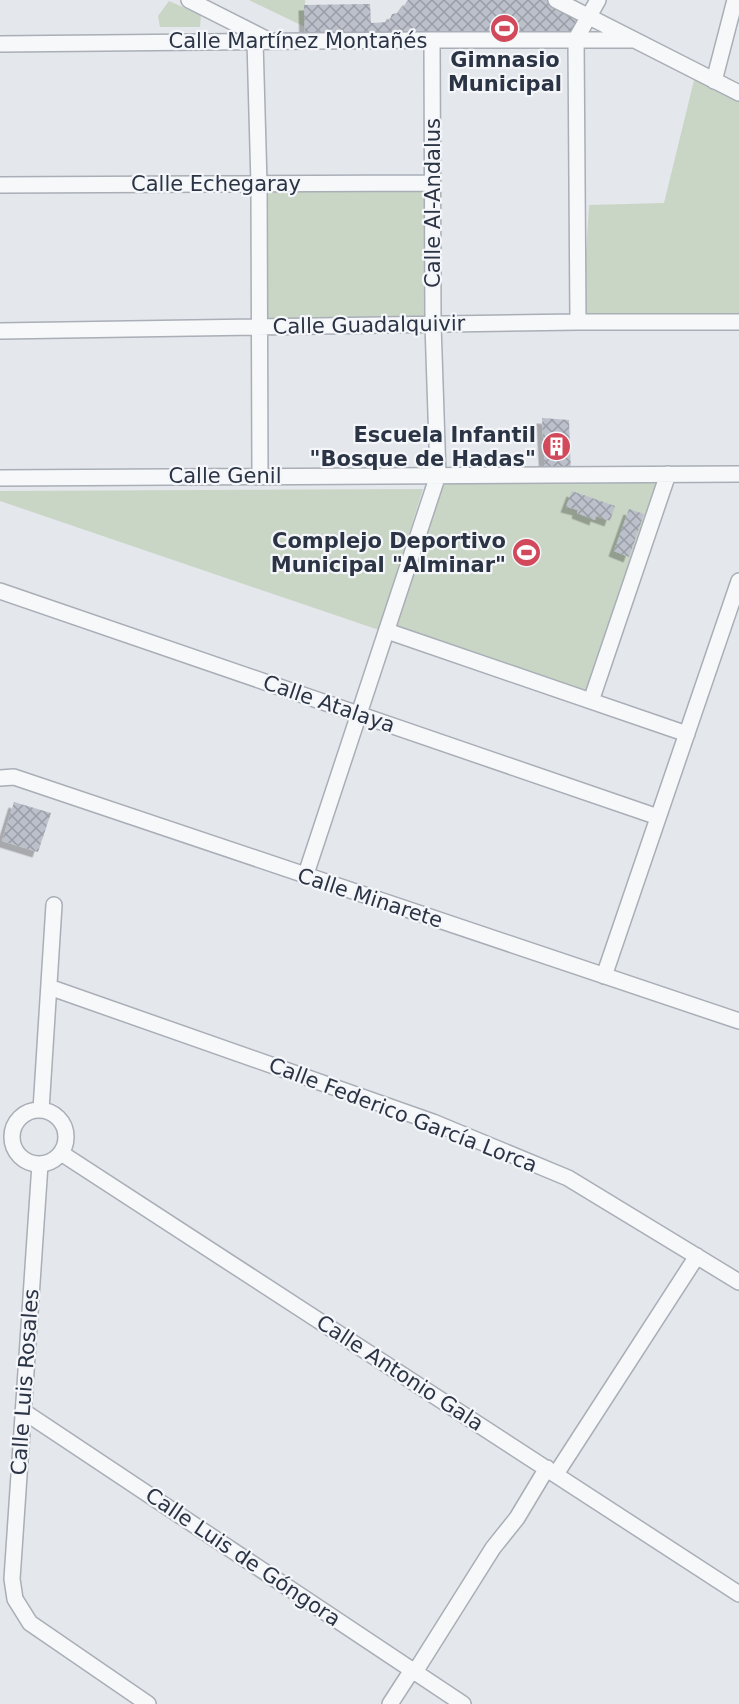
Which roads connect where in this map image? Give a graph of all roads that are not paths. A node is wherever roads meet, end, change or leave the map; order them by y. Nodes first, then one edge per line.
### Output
1 (189, 0) edge
2 (556, 0) edge
3 (597, 0) edge
4 (735, 0) edge
5 (589, 18) junction
6 (576, 39) junction
7 (432, 40) junction
8 (632, 40) junction
9 (262, 41) junction
10 (0, 44) edge
11 (714, 81) junction
12 (739, 93) edge
13 (433, 183) junction
14 (259, 184) junction
15 (0, 186) edge
16 (578, 322) junction
17 (739, 322) edge
18 (434, 324) junction
19 (258, 327) junction
20 (0, 331) edge
21 (668, 474) junction
22 (739, 474) edge
23 (438, 475) junction
24 (260, 476) junction
25 (0, 478) edge
26 (739, 581) edge
27 (0, 591) edge
28 (387, 631) junction
29 (591, 701) junction
30 (359, 715) junction
31 (687, 734) junction
32 (0, 778) edge
33 (658, 818) junction
34 (305, 877) junction
35 (54, 905) dead end
36 (604, 976) junction
37 (49, 987) junction
38 (739, 1021) edge
39 (41, 1110) junction
40 (7, 1124) edge
41 (6, 1142) edge
42 (61, 1153) junction
43 (40, 1164) junction
44 (697, 1256) junction
45 (739, 1282) edge
46 (23, 1411) junction
47 (551, 1472) junction
48 (739, 1594) edge
49 (413, 1671) junction
50 (148, 1704) edge
51 (390, 1704) edge
52 (463, 1704) edge

1 - 9 street
2 - 5 street
3 - 5 street
4 - 11 street
5 - 6 street
5 - 8 street
6 - 7 street, Calle Martínez Montañés
6 - 8 street, Calle Martínez Montañés
6 - 16 street
7 - 9 street, Calle Martínez Montañés
7 - 13 street, Calle Al-Andalus
8 - 11 street
9 - 10 street, Calle Martínez Montañés
9 - 14 street
11 - 12 street
13 - 14 street, Calle Echegaray
13 - 18 street, Calle Al-Andalus
14 - 15 street, Calle Echegaray
14 - 19 street
16 - 17 street, Calle Guadalquivir
16 - 18 street, Calle Guadalquivir
18 - 19 street, Calle Guadalquivir
18 - 23 street, Calle Al-Andalus
19 - 20 street, Calle Guadalquivir
19 - 24 street
21 - 22 street, Calle Genil
21 - 23 street, Calle Genil
21 - 29 street
23 - 24 street, Calle Genil
23 - 28 street, Calle Al-Andalus
24 - 25 street, Calle Genil
26 - 31 street
27 - 30 street, Calle Atalaya
28 - 29 street
28 - 30 street, Calle Al-Andalus
29 - 31 street
30 - 33 street, Calle Atalaya
30 - 34 street, Calle Al-Andalus
31 - 33 street
32 - 34 street, Calle Minarete
33 - 36 street
34 - 36 street, Calle Minarete
35 - 37 street
36 - 38 street, Calle Minarete
37 - 39 street
37 - 44 street, Calle Federico García Lorca
39 - 40 street
39 - 42 street
40 - 41 street
41 - 43 street
42 - 43 street
42 - 47 street, Calle Antonio Gala
43 - 46 street, Calle Luis Rosales
44 - 45 street, Calle Federico García Lorca
44 - 47 street
46 - 49 street, Calle Luis de Góngora
46 - 50 street, Calle Luis Rosales
47 - 48 street, Calle Antonio Gala
47 - 49 street
49 - 51 street
49 - 52 street, Calle Luis de Góngora

